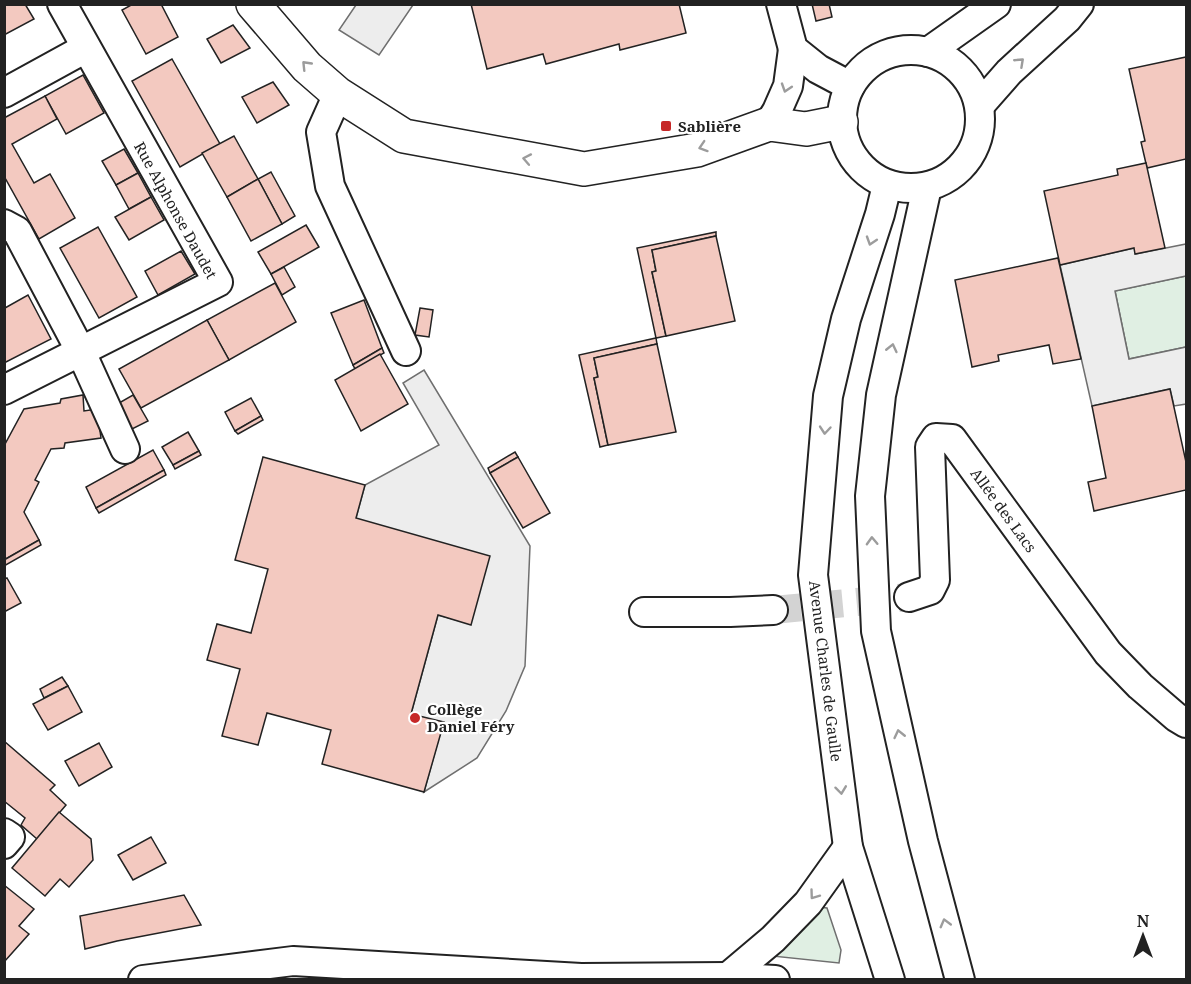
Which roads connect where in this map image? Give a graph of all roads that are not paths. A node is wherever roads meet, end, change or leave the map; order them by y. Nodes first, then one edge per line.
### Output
1 (62, 4) edge
2 (253, 4) edge
3 (781, 4) edge
4 (996, 4) edge
5 (1079, 4) edge
6 (86, 48) junction
7 (793, 49) junction
8 (928, 52) junction
9 (850, 86) junction
10 (4, 93) edge
11 (338, 94) junction
12 (980, 105) junction
13 (841, 122) junction
14 (769, 124) junction
15 (886, 184) junction
16 (927, 187) junction
17 (4, 224) edge
18 (406, 351) dead end
19 (81, 352) junction
20 (4, 390) edge
21 (124, 449) dead end
22 (909, 597) tunnel mouth
23 (773, 609) tunnel mouth
24 (644, 612) dead end
25 (1186, 723) edge
26 (4, 832) edge
27 (4, 844) edge
28 (848, 847) junction
29 (728, 977) junction
30 (583, 979) edge
31 (143, 980) edge
32 (775, 980) edge
33 (890, 980) edge
34 (960, 980) edge

1 - 6 street, Rue Alphonse Daudet
11 -> 2 street
3 - 7 street
4 - 8 street
12 -> 5 street
6 - 10 street
6 - 19 street, Rue Alphonse Daudet
7 - 9 street
7 -> 14 street
8 - 9 street
8 - 12 street
9 - 13 street
14 -> 11 street
11 - 18 street
12 - 16 street
13 - 14 street
13 - 15 street
15 - 16 street
15 -> 28 street, Avenue Charles de Gaulle
34 -> 16 street
17 - 19 street
19 - 20 street
19 - 21 street
22 - 25 street, Allée des Lacs
23 - 24 street
26 - 27 street
28 -> 29 street
28 - 33 street, Avenue Charles de Gaulle
29 - 30 street
29 - 32 street
30 - 31 street

